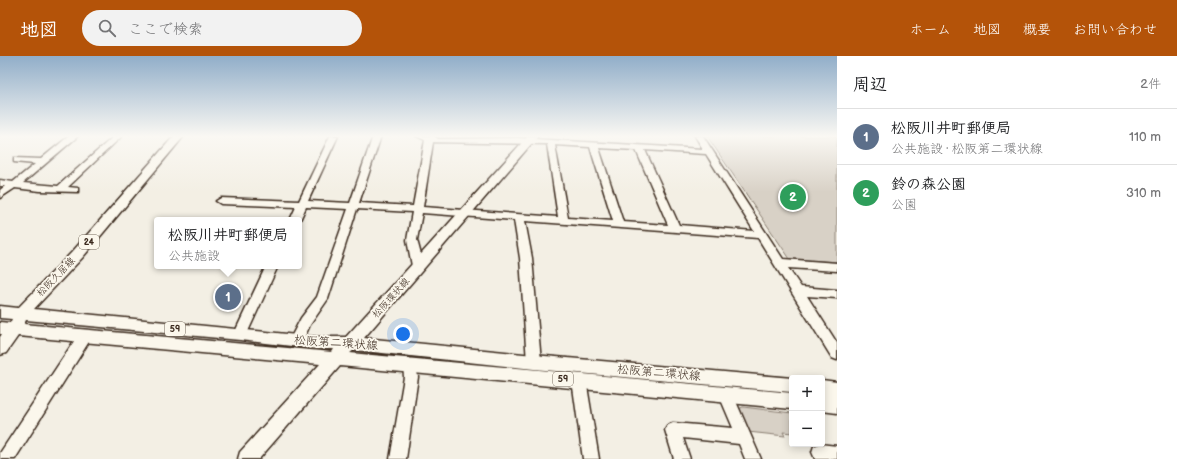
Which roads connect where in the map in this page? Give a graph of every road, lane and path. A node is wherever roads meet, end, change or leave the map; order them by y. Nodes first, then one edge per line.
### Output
1 (52, 155) edge
2 (97, 155) edge
3 (163, 155) edge
4 (325, 155) edge
5 (371, 155) edge
6 (427, 155) edge
7 (517, 155) edge
8 (553, 155) edge
9 (597, 155) edge
10 (642, 155) edge
11 (711, 155) edge
12 (16, 160) dead end
13 (44, 162) junction
14 (0, 183) edge
15 (14, 185) junction
16 (61, 188) junction
17 (75, 190) dead end
18 (0, 195) edge
19 (221, 200) dead end
20 (303, 203) junction
21 (353, 207) junction
22 (417, 210) junction
23 (466, 213) junction
24 (296, 217) edge
25 (519, 217) junction
26 (564, 221) junction
27 (619, 225) junction
28 (675, 229) junction
29 (763, 235) junction
30 (780, 263) junction
31 (418, 266) junction
32 (837, 267) edge
33 (271, 269) edge
34 (796, 291) junction
35 (837, 294) edge
36 (0, 312) edge
37 (21, 314) junction
38 (7, 328) edge
39 (240, 334) junction
40 (85, 336) junction
41 (296, 341) junction
42 (350, 343) junction
43 (0, 348) edge
44 (837, 354) edge
45 (334, 359) junction
46 (534, 362) junction
47 (410, 365) junction
48 (579, 380) junction
49 (789, 385) edge
50 (825, 388) edge
51 (837, 390) edge
52 (726, 395) junction
53 (789, 401) edge
54 (825, 404) edge
55 (837, 405) edge
56 (743, 437) junction
57 (837, 454) edge
58 (6, 459) edge
59 (247, 459) edge
60 (398, 459) edge
61 (591, 459) edge
62 (682, 459) edge
63 (752, 459) edge
64 (823, 459) edge

1 - 13 street
2 - 16 street
3 - 37 main road, 松阪久居線 / 24
4 - 20 street
5 - 21 street
6 - 22 street
7 - 23 main road, 松阪環状線
8 - 26 street
9 - 27 street
10 - 28 street
11 - 29 street
12 - 13 street
13 - 15 street
14 - 15 street
15 - 16 street
15 - 18 street
16 - 17 street
19 - 20 street
20 - 21 street
20 - 24 street
21 - 22 street
21 - 41 street
22 - 23 street
22 - 31 street
23 - 25 street
23 - 31 main road, 松阪環状線
25 - 26 street
25 - 46 street
26 - 27 street
27 - 28 street
28 - 29 street
29 - 30 street
30 - 32 street
30 - 34 street
31 - 42 main road, 松阪環状線
33 - 39 street
34 - 35 street
34 - 44 street
36 - 37 main road, 松阪第二環状線 / 59
37 - 38 main road, 松阪久居線 / 24
37 - 39 main road, 松阪第二環状線 / 59
38 - 40 main road, 松阪第二環状線 / 59
38 - 43 main road, 松阪久居線 / 24
39 - 41 main road, 松阪第二環状線 / 59
40 - 45 main road, 松阪第二環状線 / 59
40 - 58 street
41 - 42 main road, 松阪第二環状線 / 59
42 - 45 main road, 松阪環状線
42 - 46 main road, 松阪第二環状線 / 59
45 - 47 main road, 松阪第二環状線 / 59
45 - 59 main road, 松阪環状線
46 - 49 main road, 松阪第二環状線 / 59
47 - 48 main road, 松阪第二環状線 / 59
47 - 60 street
48 - 52 main road, 松阪第二環状線 / 59
48 - 61 street
50 - 51 main road
52 - 53 main road, 松阪第二環状線 / 59
52 - 56 street
54 - 55 main road
56 - 62 street
56 - 63 street
57 - 64 street

